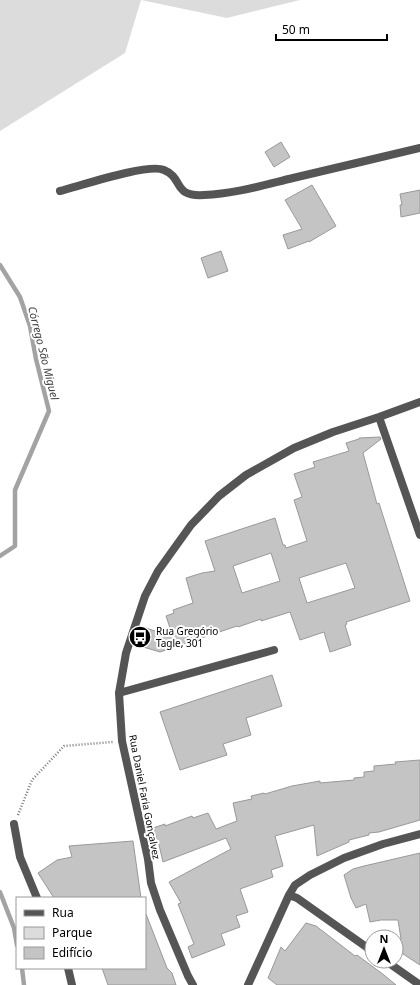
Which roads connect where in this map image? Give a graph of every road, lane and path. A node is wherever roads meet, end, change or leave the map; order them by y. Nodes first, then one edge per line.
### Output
1 (420, 148) edge
2 (60, 191) dead end
3 (420, 402) edge
4 (379, 417) junction
5 (420, 535) edge
6 (274, 650) dead end
7 (119, 693) junction
8 (122, 741) junction
9 (14, 824) joint
10 (420, 834) edge
11 (289, 895) junction
12 (37, 897) edge
13 (364, 945) edge
14 (68, 969) edge
15 (397, 969) edge
16 (72, 985) edge
17 (193, 985) edge
18 (248, 985) edge
19 (420, 985) edge

1 - 2 street
3 - 4 street, Rua Daniel Faria Gonçalvez
4 - 5 street
4 - 7 street, Rua Daniel Faria Gonçalvez
6 - 7 street
7 - 8 street, Rua Daniel Faria Gonçalvez
8 - 9 path
8 - 17 street, Rua Daniel Faria Gonçalvez
9 - 12 street
10 - 11 street
11 - 13 street
11 - 18 street
14 - 16 street
15 - 19 street

